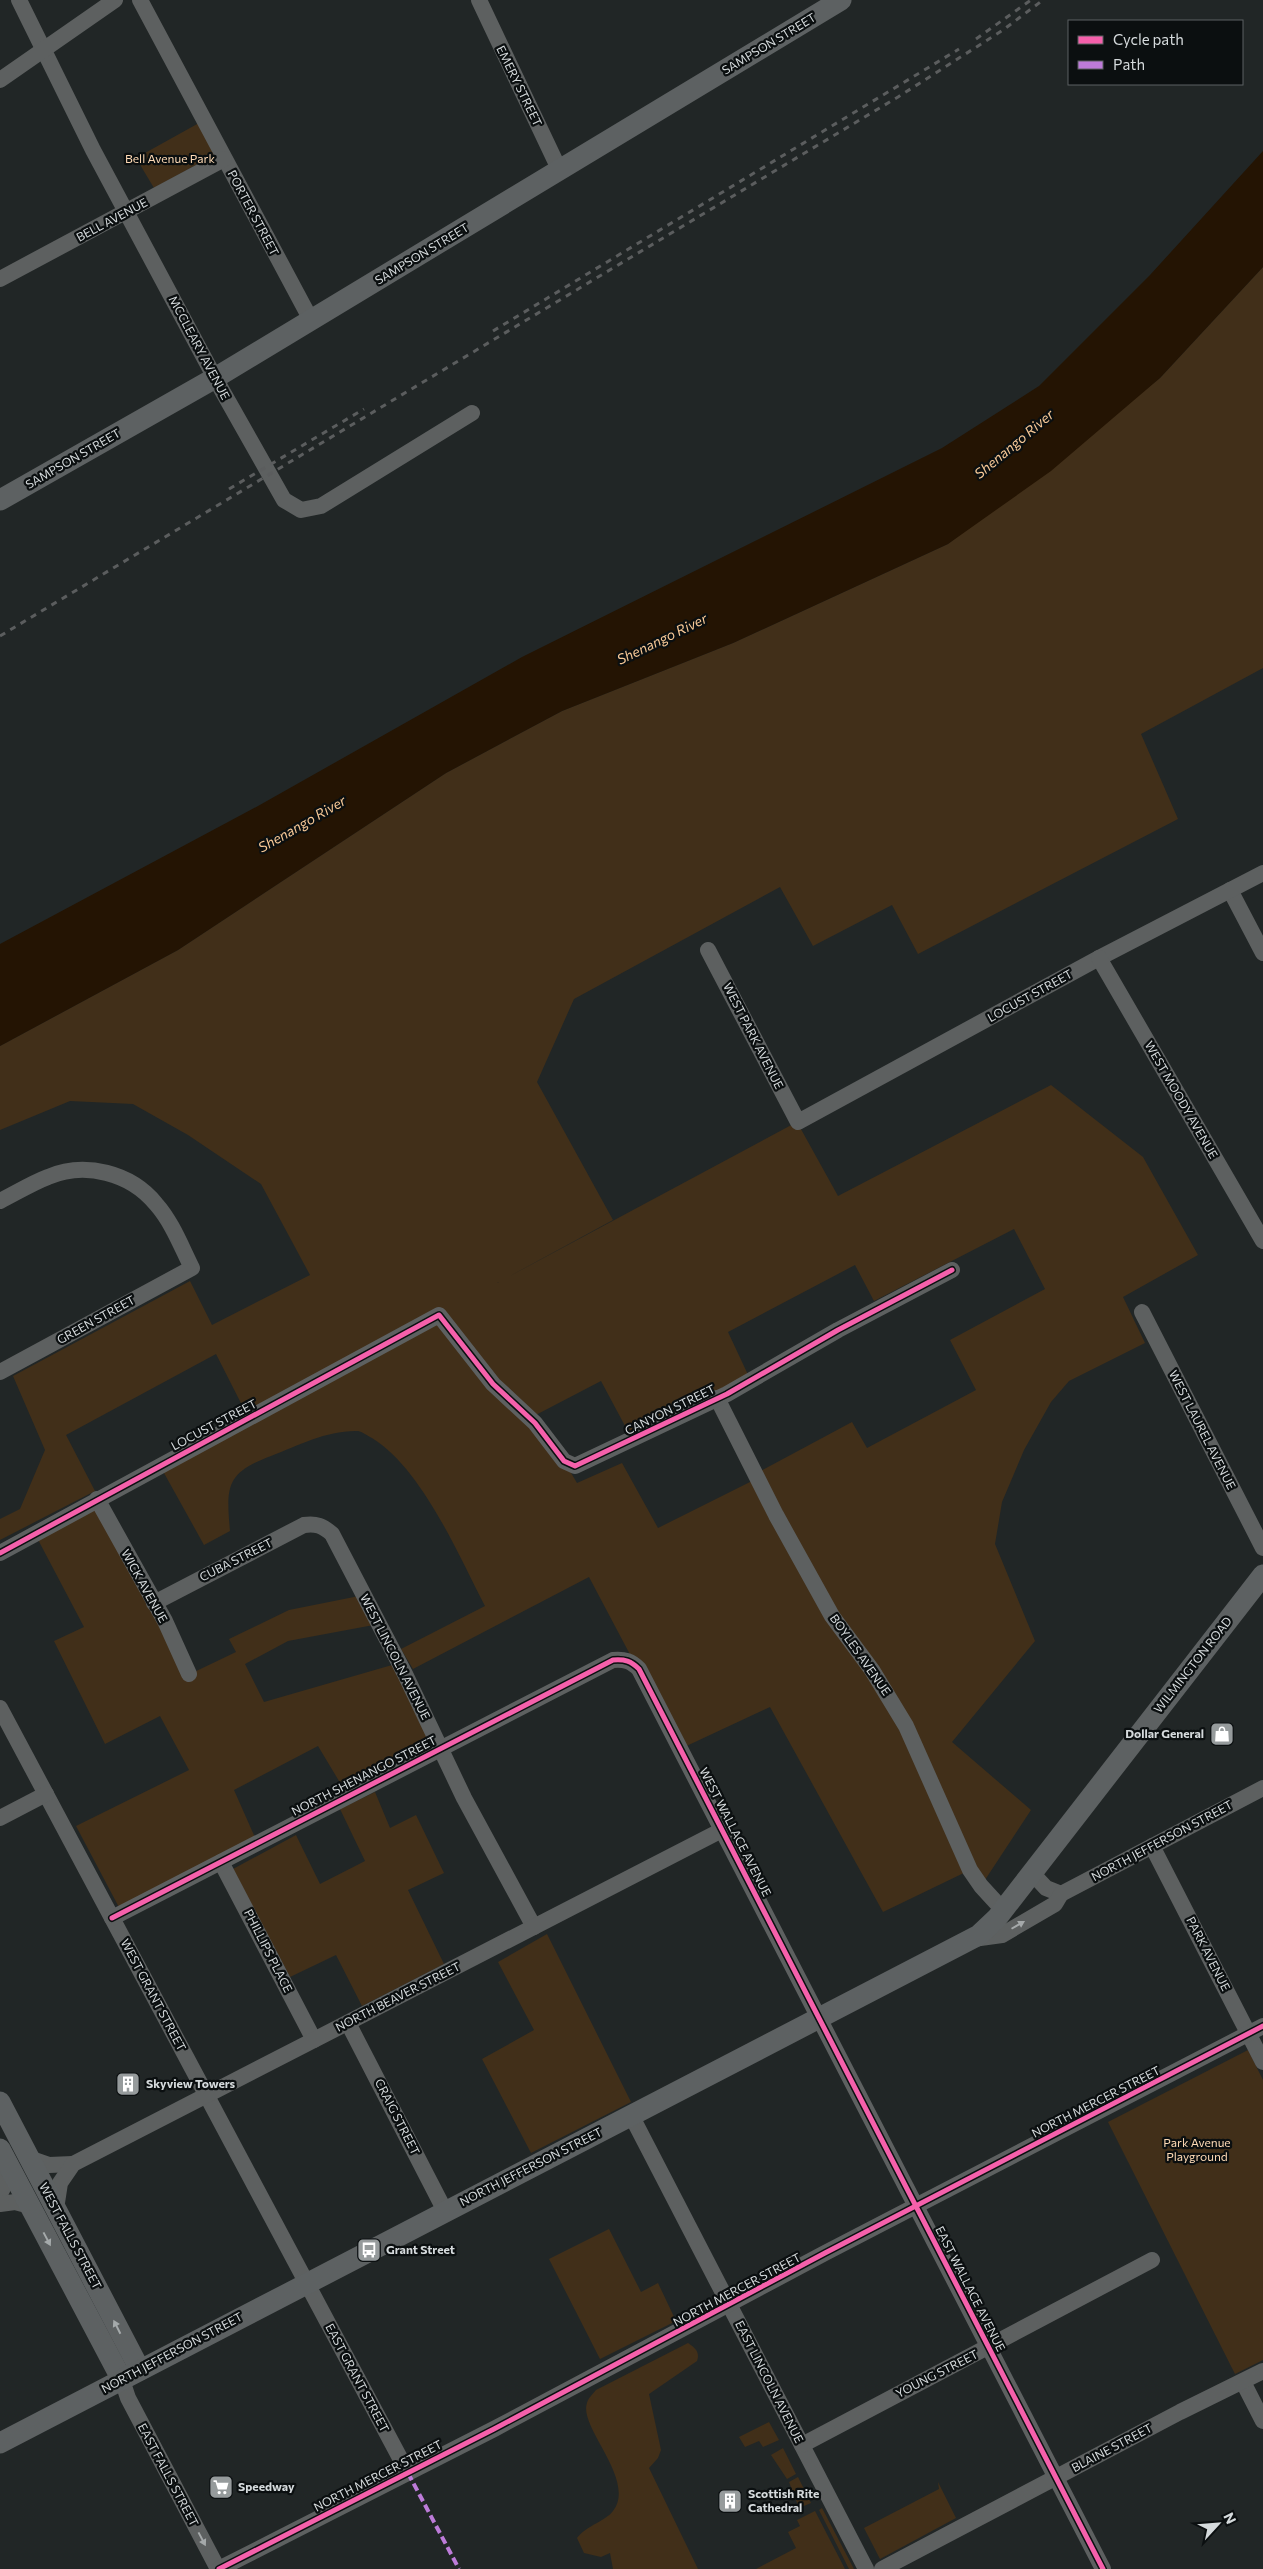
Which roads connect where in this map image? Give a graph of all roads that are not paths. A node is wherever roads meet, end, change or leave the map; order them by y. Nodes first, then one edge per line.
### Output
1 (19, 0) edge
2 (115, 0) edge
3 (140, 0) edge
4 (479, 0) edge
5 (833, 2) edge
6 (44, 49) junction
7 (0, 80) edge
8 (224, 159) junction
9 (560, 171) junction
10 (126, 212) junction
11 (0, 279) edge
12 (312, 320) junction
13 (214, 378) junction
14 (472, 413) dead end
15 (0, 500) edge
16 (1263, 872) edge
17 (1230, 890) junction
18 (708, 950) dead end
19 (1263, 953) edge
20 (1099, 958) junction
21 (798, 1122) joint
22 (0, 1201) edge
23 (1263, 1241) edge
24 (952, 1270) dead end
25 (1142, 1312) dead end
26 (439, 1315) joint
27 (0, 1372) edge
28 (717, 1398) junction
29 (97, 1499) junction
30 (319, 1525) joint
31 (1263, 1548) edge
32 (0, 1553) edge
33 (1263, 1575) edge
34 (154, 1603) junction
35 (627, 1660) joint
36 (189, 1674) dead end
37 (0, 1708) edge
38 (441, 1749) junction
39 (1263, 1788) edge
40 (46, 1794) junction
41 (0, 1818) edge
42 (722, 1830) junction
43 (1152, 1846) junction
44 (221, 1862) junction
45 (1032, 1873) junction
46 (1062, 1894) junction
47 (1004, 1910) junction
48 (112, 1918) junction
49 (534, 1927) junction
50 (972, 1939) junction
51 (819, 2018) junction
52 (348, 2023) junction
53 (1263, 2026) edge
54 (1248, 2034) junction
55 (314, 2040) junction
56 (1263, 2062) edge
57 (207, 2096) junction
58 (0, 2102) edge
59 (632, 2115) junction
60 (4, 2157) edge
61 (29, 2158) junction
62 (74, 2164) junction
63 (0, 2194) edge
64 (0, 2204) edge
65 (30, 2206) junction
66 (916, 2206) junction
67 (56, 2209) junction
68 (445, 2211) junction
69 (1152, 2260) dead end
70 (306, 2283) junction
71 (730, 2305) junction
72 (989, 2348) junction
73 (1263, 2371) edge
74 (131, 2375) junction
75 (1243, 2382) junction
76 (1263, 2420) edge
77 (0, 2444) edge
78 (802, 2445) junction
79 (408, 2473) junction
80 (1056, 2477) junction
81 (218, 2569) edge
82 (866, 2569) edge
83 (882, 2569) edge
84 (1104, 2569) edge

1 - 6 street, MCCLEARY AVENUE
2 - 6 street
3 - 8 street, PORTER STREET
4 - 9 street, EMERY STREET
5 - 9 main road, SAMPSON STREET
6 - 7 street
6 - 10 street, MCCLEARY AVENUE
8 - 10 street, BELL AVENUE
8 - 12 street, PORTER STREET
9 - 12 main road, SAMPSON STREET
10 - 11 street, BELL AVENUE
10 - 13 street, MCCLEARY AVENUE
12 - 13 main road, SAMPSON STREET
13 - 14 street, MCCLEARY AVENUE
13 - 15 main road, SAMPSON STREET
16 - 17 street, LOCUST STREET
17 - 19 street
17 - 20 street, LOCUST STREET
18 - 21 street, WEST PARK AVENUE
20 - 21 street, LOCUST STREET
20 - 23 street, WEST MOODY AVENUE
22 - 27 street, GREEN STREET
24 - 28 street, CANYON STREET
25 - 31 street, WEST LAUREL AVENUE
26 - 28 street, CANYON STREET
26 - 29 street, LOCUST STREET
28 - 47 street, BOYLES AVENUE
29 - 32 street, LOCUST STREET
29 - 34 street, WICK AVENUE
30 - 34 street, CUBA STREET
30 - 38 street, WEST LINCOLN AVENUE
33 - 45 main road, WILMINGTON ROAD
34 - 36 street, WICK AVENUE
35 - 38 street, NORTH SHENANGO STREET
35 - 42 street, WEST WALLACE AVENUE
37 - 40 street, WEST GRANT STREET
38 - 44 street, NORTH SHENANGO STREET
38 - 49 street, WEST LINCOLN AVENUE
39 - 43 street, NORTH JEFFERSON STREET
40 - 41 street
40 - 48 street, WEST GRANT STREET
42 - 49 street, NORTH BEAVER STREET
42 - 51 street, WEST WALLACE AVENUE
43 - 46 street, NORTH JEFFERSON STREET
43 - 54 street, PARK AVENUE
44 - 48 street, NORTH SHENANGO STREET
44 - 55 street, PHILLIPS PLACE
45 - 46 street
45 - 47 main road, WILMINGTON ROAD
50 -> 46 street, NORTH JEFFERSON STREET
47 - 50 main road, WILMINGTON ROAD
48 - 57 street, WEST GRANT STREET
49 - 52 street, NORTH BEAVER STREET
50 - 51 main road, NORTH JEFFERSON STREET
51 - 59 main road, NORTH JEFFERSON STREET
51 - 66 street, EAST WALLACE AVENUE
52 - 55 street, NORTH BEAVER STREET
52 - 68 street, CRAIG STREET
53 - 54 street, NORTH MERCER STREET
54 - 56 street, PARK AVENUE
54 - 66 street, NORTH MERCER STREET
55 - 57 street, NORTH BEAVER STREET
57 - 62 street, NORTH BEAVER STREET
57 - 70 street, WEST GRANT STREET
58 - 61 main road, WEST FALLS STREET
59 - 68 main road, NORTH JEFFERSON STREET
59 - 71 street, EAST LINCOLN AVENUE
60 - 63 street
60 - 65 main road, WEST FALLS STREET
61 - 62 street, NORTH BEAVER STREET
61 - 67 main road, WEST FALLS STREET
62 - 67 street, NORTH BEAVER STREET
64 - 65 street
65 -> 74 main road, WEST FALLS STREET
66 - 71 street, NORTH MERCER STREET
66 - 72 street, EAST WALLACE AVENUE
74 -> 67 main road, WEST FALLS STREET
68 - 70 main road, NORTH JEFFERSON STREET
69 - 72 street, YOUNG STREET
70 - 74 main road, NORTH JEFFERSON STREET
70 - 79 street, EAST GRANT STREET
71 - 78 street, EAST LINCOLN AVENUE
71 - 79 street, NORTH MERCER STREET
72 - 78 street, YOUNG STREET
72 - 80 street, EAST WALLACE AVENUE
73 - 75 street, BLAINE STREET
74 - 77 main road, NORTH JEFFERSON STREET
74 -> 81 street, EAST FALLS STREET
75 - 76 street
75 - 80 street, BLAINE STREET
78 - 82 street, EAST LINCOLN AVENUE
79 - 81 street, NORTH MERCER STREET
80 - 83 street, BLAINE STREET
80 - 84 street, EAST WALLACE AVENUE

